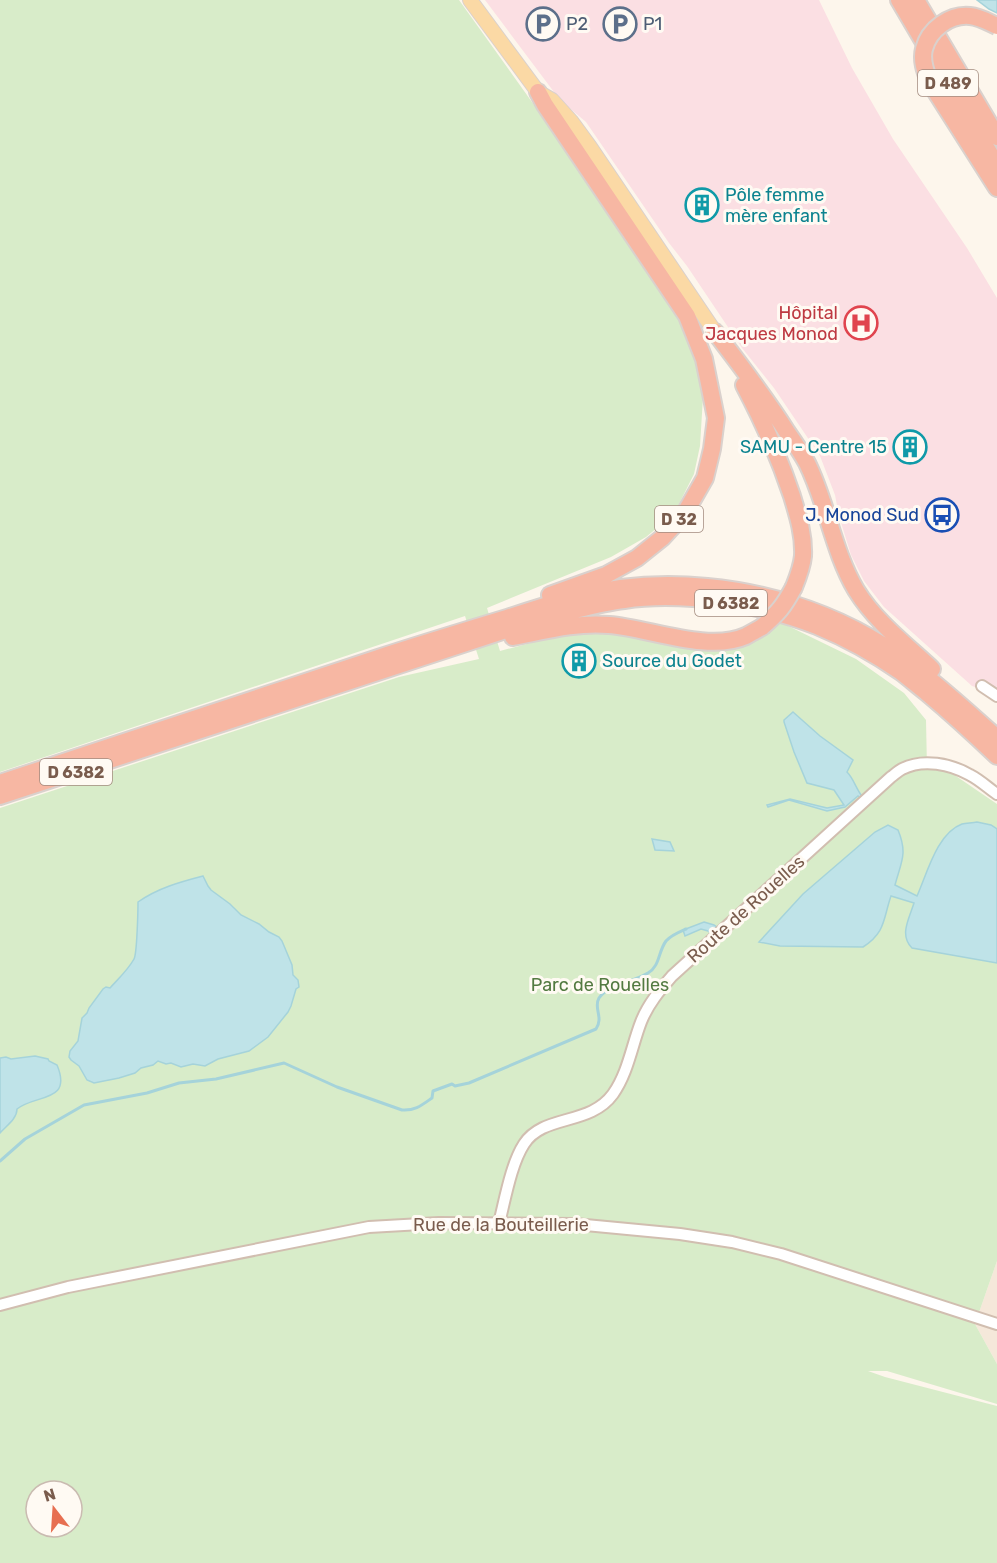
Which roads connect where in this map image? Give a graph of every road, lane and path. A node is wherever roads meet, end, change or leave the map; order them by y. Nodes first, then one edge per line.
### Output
1 (470, 0) edge
2 (899, 0) edge
3 (916, 0) edge
4 (927, 0) edge
5 (997, 26) edge
6 (538, 92) junction
7 (997, 132) edge
8 (997, 137) edge
9 (997, 166) edge
10 (997, 188) edge
11 (715, 332) junction
12 (428, 649) junction
13 (982, 686) dead end
14 (997, 696) edge
15 (997, 732) edge
16 (997, 738) edge
17 (997, 756) edge
18 (0, 783) edge
19 (997, 794) edge
20 (0, 796) edge
21 (499, 1223) junction
22 (0, 1305) edge
23 (997, 1324) edge

1 - 6 main road, D 32
2 - 9 highway, D 489
3 - 8 highway, D 489
4 - 7 highway
5 - 10 highway, bridge
6 - 11 main road, D 32
6 - 12 highway, D 32
11 - 12 highway, D 32, bridge
11 - 15 highway
12 - 16 highway, D 6382
12 - 17 highway, D 6382
12 - 18 highway, D 6382
12 - 20 highway, D 6382
13 - 14 street
19 - 21 street, Route de Rouelles
21 - 22 street, Rue de la Bouteillerie
21 - 23 street, Rue de la Bouteillerie

